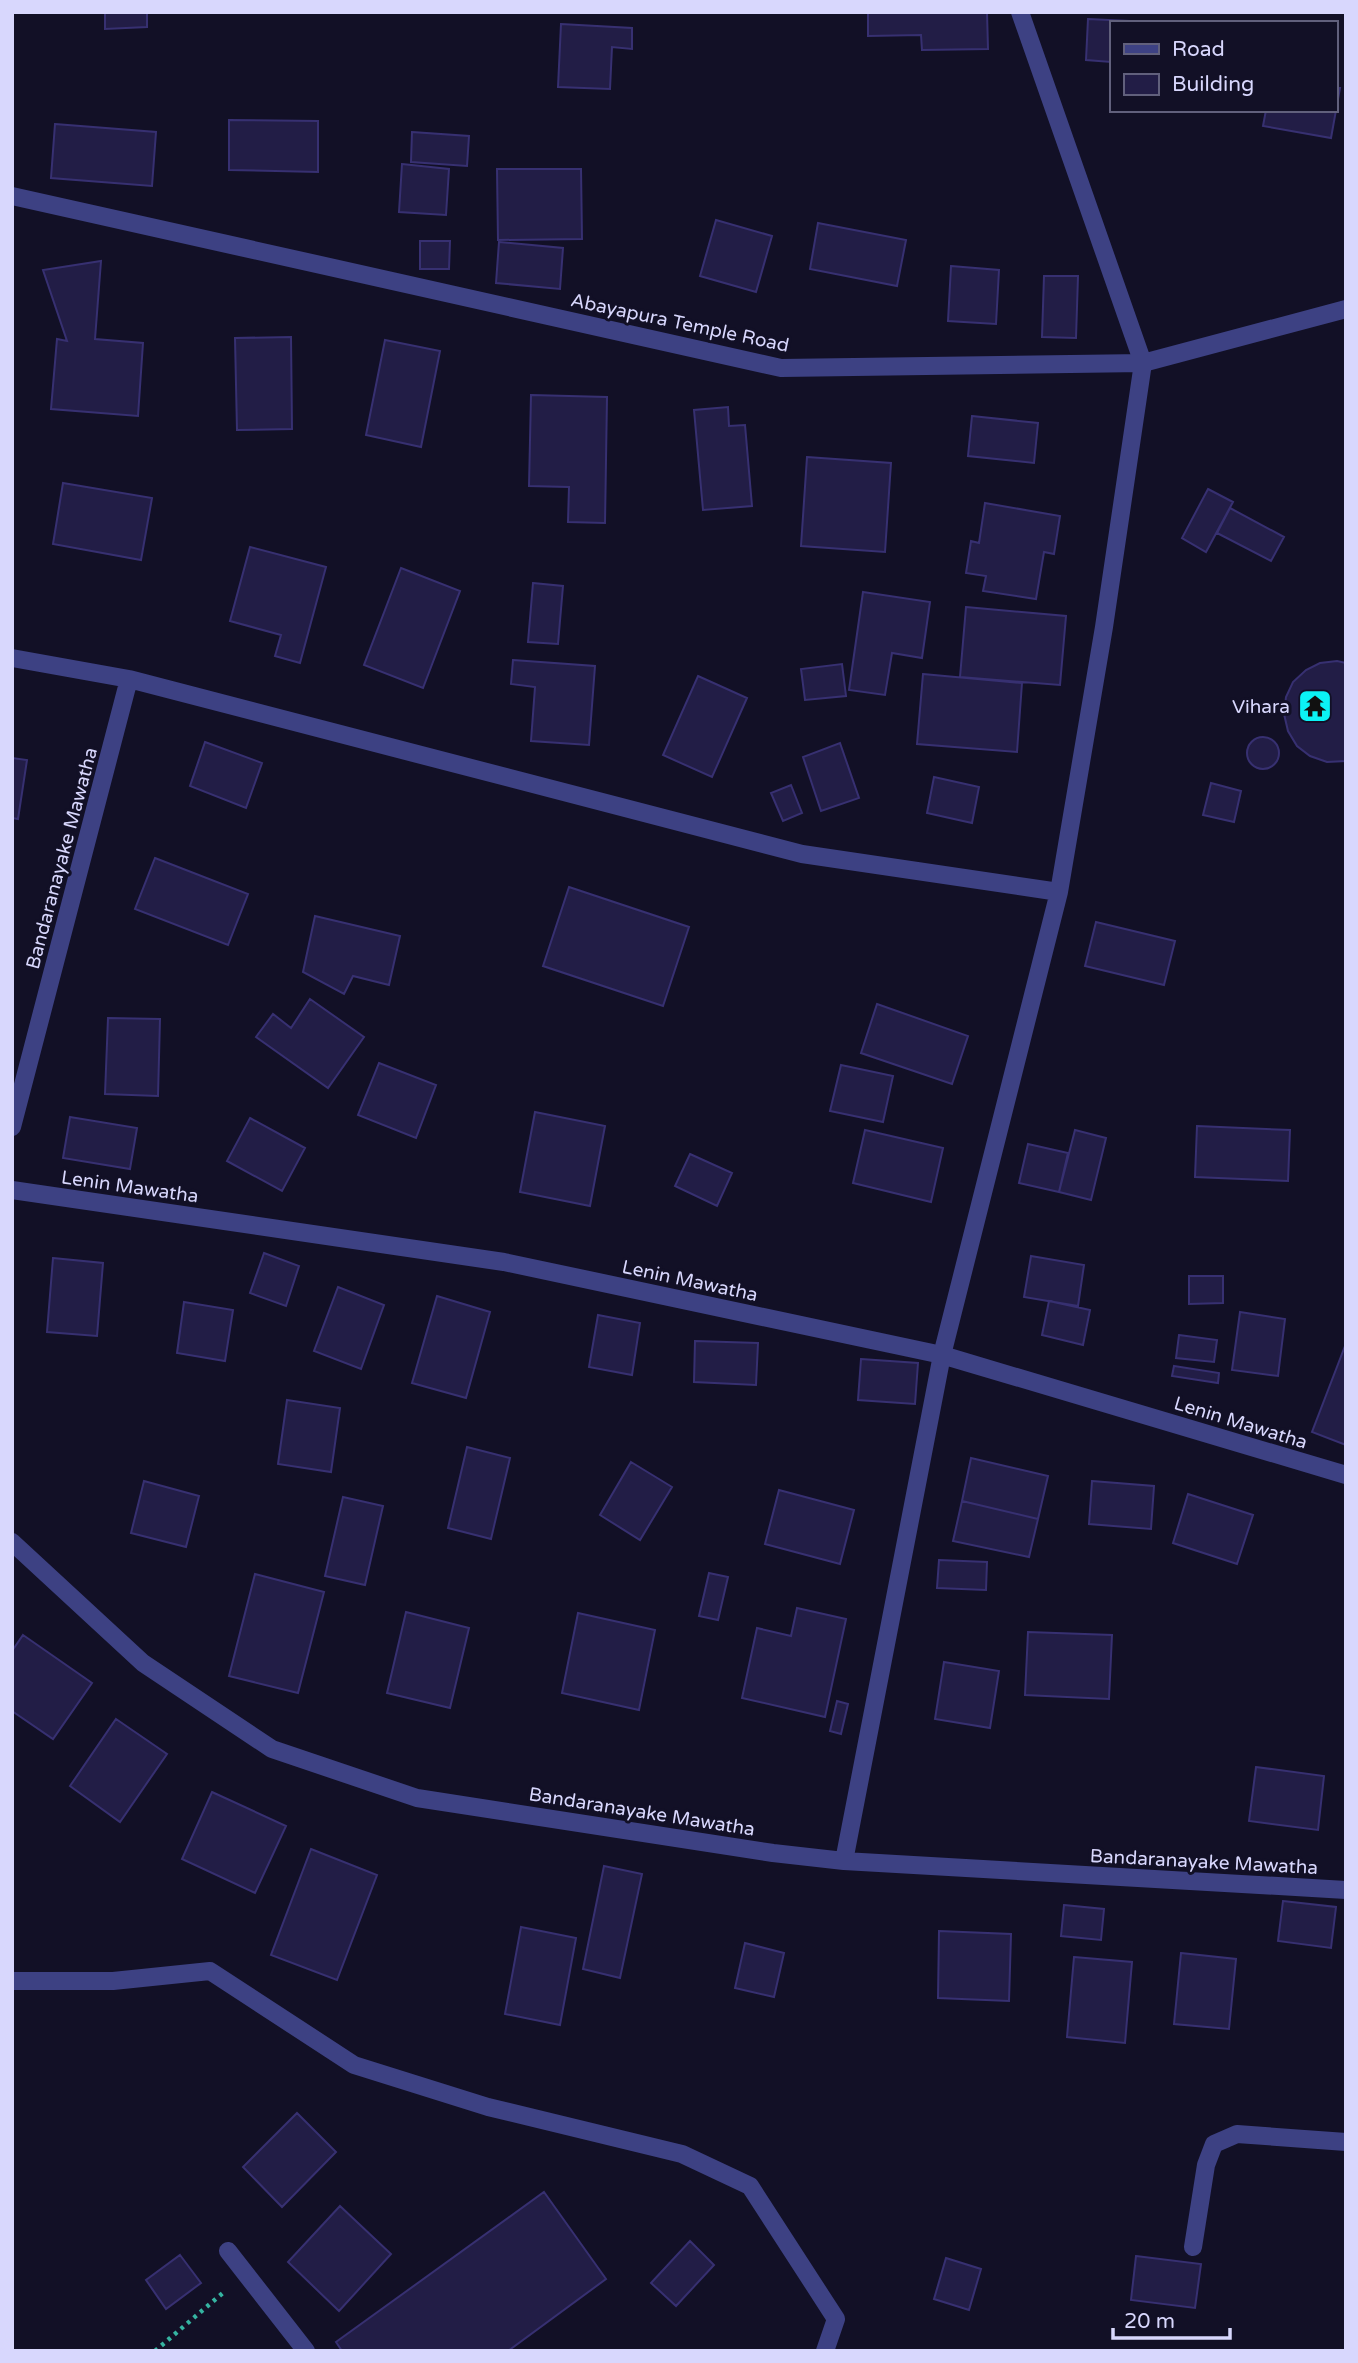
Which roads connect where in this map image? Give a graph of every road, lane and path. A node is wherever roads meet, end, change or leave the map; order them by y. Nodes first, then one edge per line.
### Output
1 (1020, 12) edge
2 (12, 196) edge
3 (1346, 309) edge
4 (1143, 363) junction
5 (12, 658) edge
6 (129, 680) junction
7 (1059, 892) junction
8 (12, 1127) edge
9 (12, 1189) edge
10 (942, 1354) junction
11 (1346, 1475) edge
12 (12, 1542) edge
13 (844, 1861) junction
14 (1346, 1890) edge
15 (12, 1981) edge
16 (1346, 2142) edge
17 (1193, 2247) dead end
18 (228, 2251) dead end
19 (246, 2274) junction
20 (155, 2351) edge
21 (306, 2351) edge
22 (825, 2351) edge

1 - 4 street
2 - 4 street, Abayapura Temple Road
3 - 4 street, Abayapura Temple Road
4 - 7 street
5 - 6 street
6 - 7 street
6 - 8 street, Bandaranayake Mawatha
7 - 10 street
9 - 10 street, Lenin Mawatha
10 - 11 street, Lenin Mawatha
10 - 13 street
12 - 13 street, Bandaranayake Mawatha
13 - 14 street, Bandaranayake Mawatha
15 - 22 street
16 - 17 street
18 - 19 street
19 - 20 path
19 - 21 street

